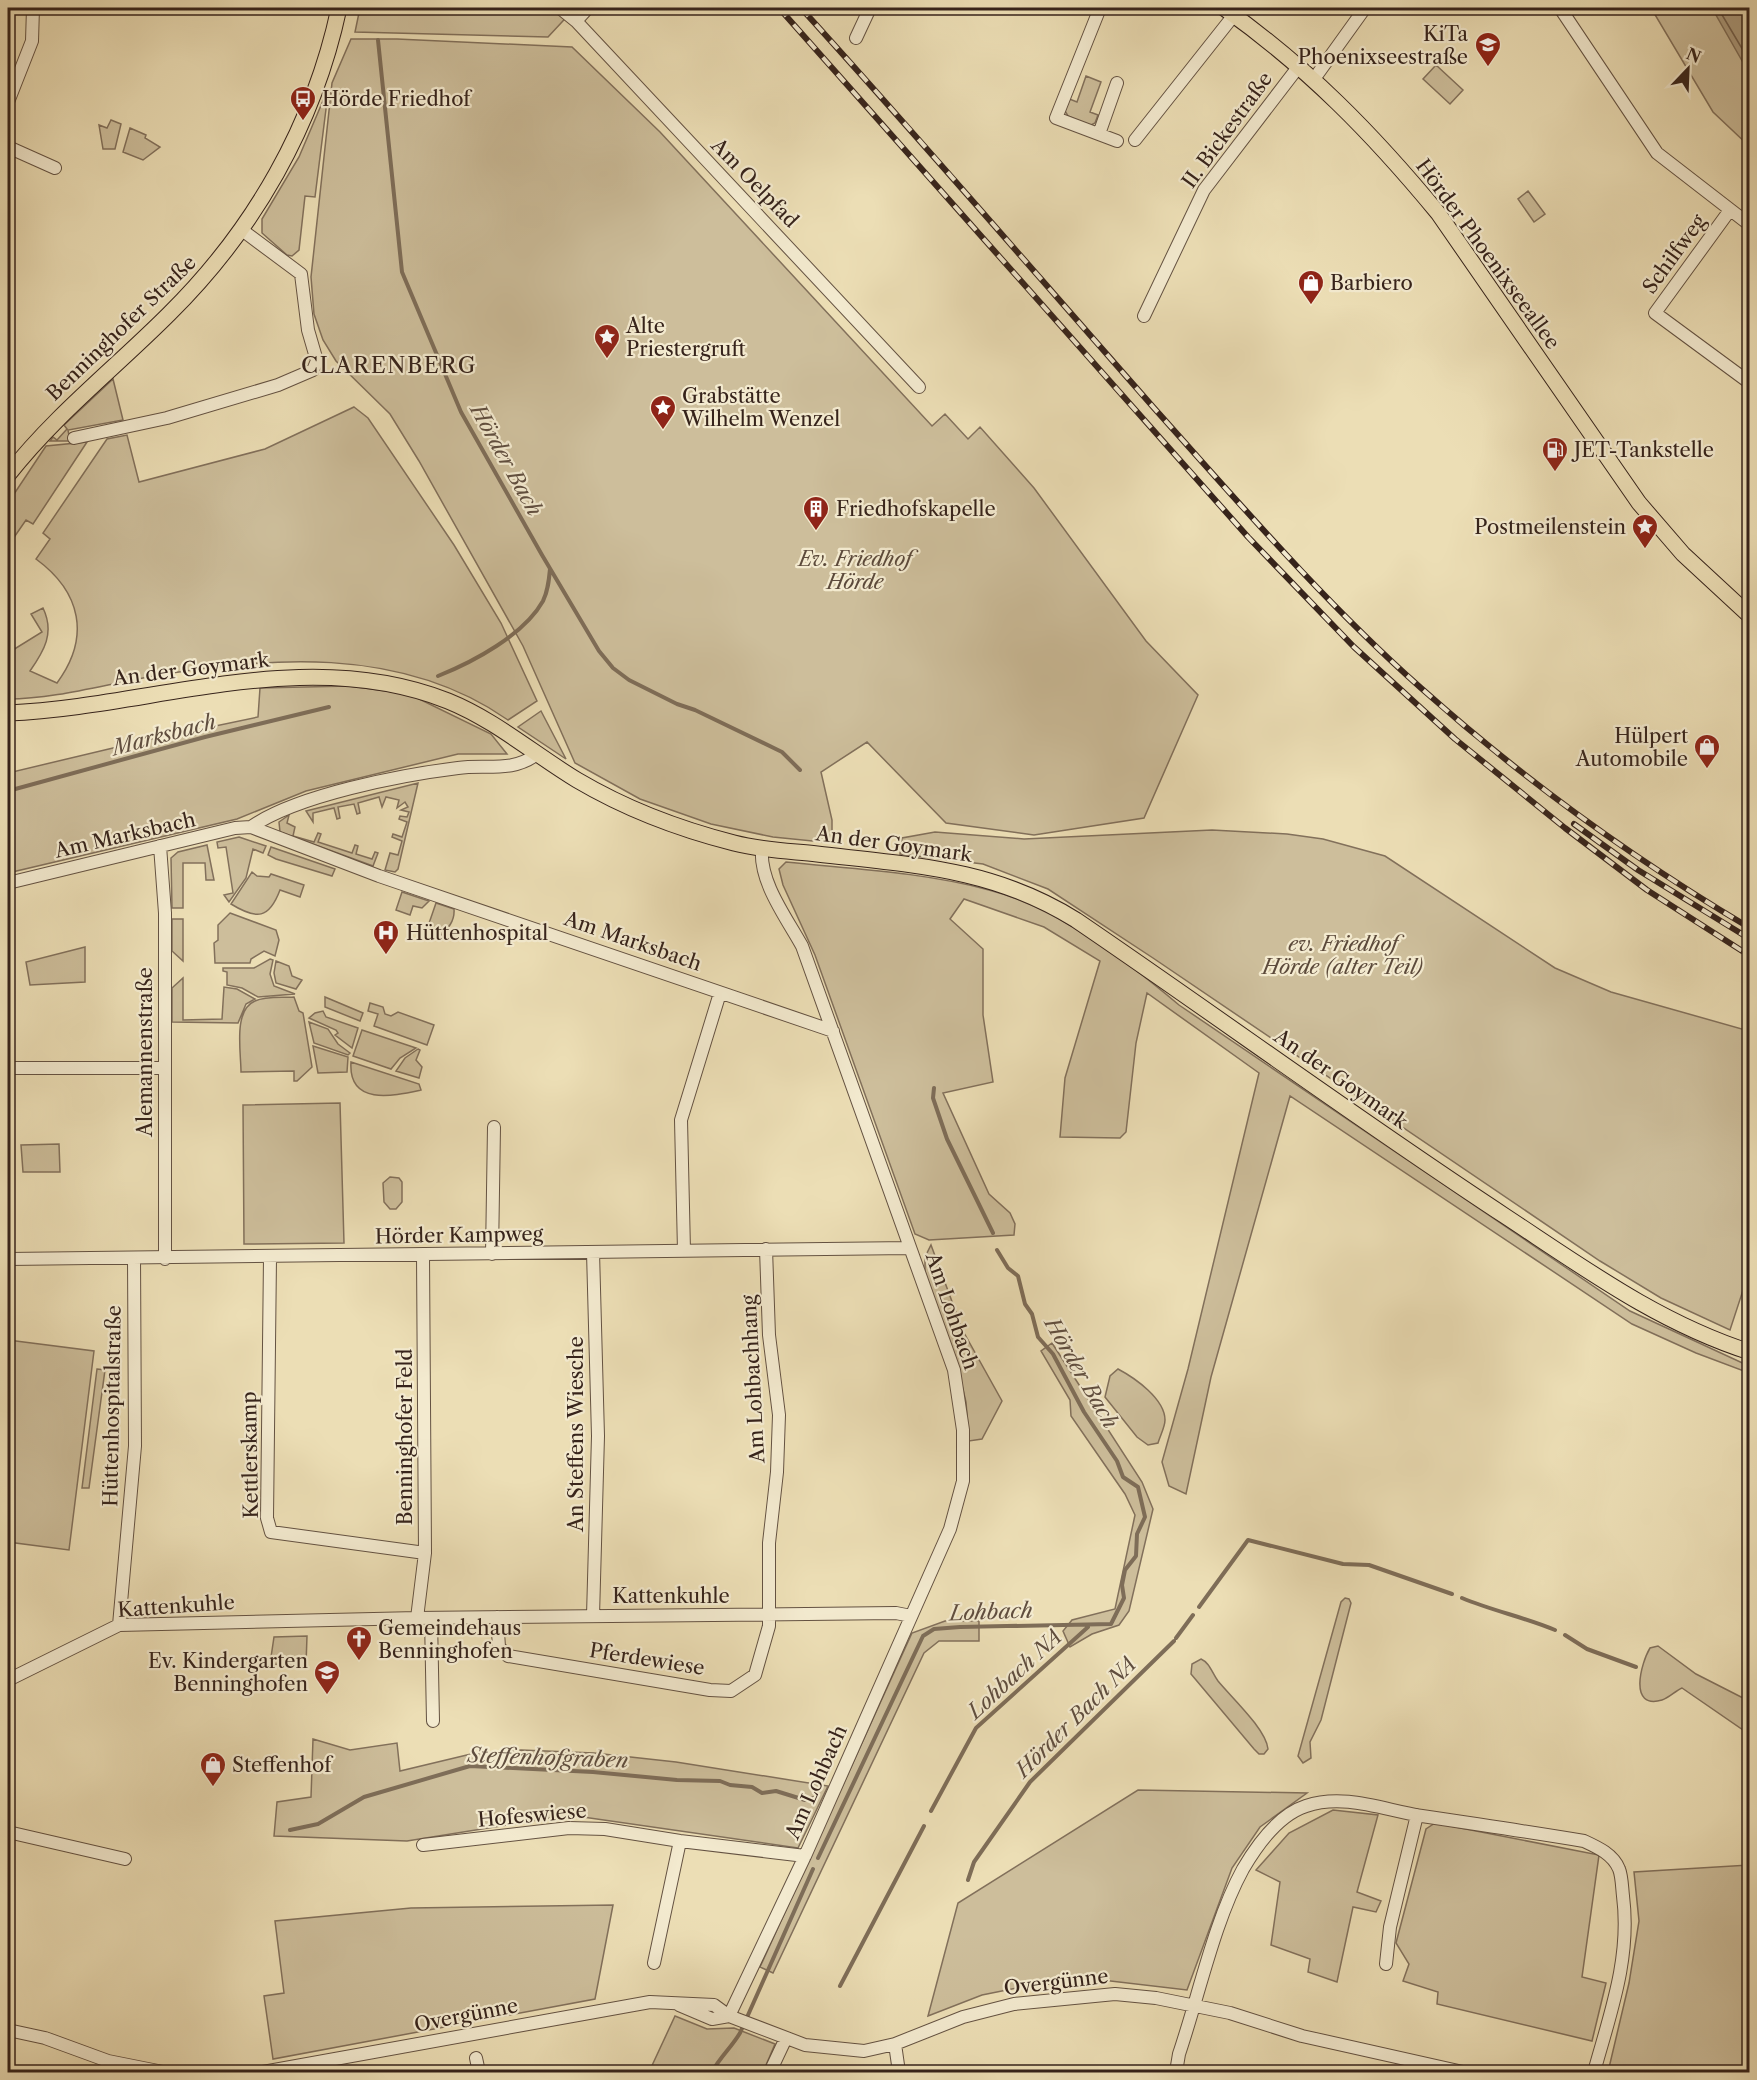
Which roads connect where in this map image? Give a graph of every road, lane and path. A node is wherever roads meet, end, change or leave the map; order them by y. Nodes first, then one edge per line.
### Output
1 (33, 8) edge
2 (339, 8) edge
3 (560, 8) edge
4 (588, 8) edge
5 (870, 8) edge
6 (1100, 8) edge
7 (1365, 8) edge
8 (1560, 8) edge
9 (1229, 11) edge
10 (576, 21) junction
11 (856, 38) dead end
12 (1299, 66) junction
13 (1314, 79) junction
14 (1117, 83) dead end
15 (8, 102) edge
16 (1099, 134) junction
17 (1135, 140) dead end
18 (1118, 141) dead end
19 (8, 147) edge
20 (55, 168) dead end
21 (1730, 210) junction
22 (1749, 225) edge
23 (242, 230) junction
24 (1144, 316) dead end
25 (1749, 384) edge
26 (920, 387) dead end
27 (74, 438) dead end
28 (8, 475) edge
29 (1749, 616) edge
30 (8, 713) edge
31 (537, 754) junction
32 (251, 827) junction
33 (160, 846) junction
34 (762, 848) junction
35 (8, 883) edge
36 (720, 993) junction
37 (832, 1031) junction
38 (8, 1068) edge
39 (163, 1068) junction
40 (494, 1127) dead end
41 (910, 1248) junction
42 (766, 1249) junction
43 (684, 1251) junction
44 (593, 1252) junction
45 (492, 1254) junction
46 (423, 1255) junction
47 (134, 1258) junction
48 (270, 1258) junction
49 (8, 1259) edge
50 (165, 1259) junction
51 (1749, 1352) edge
52 (425, 1553) junction
53 (768, 1615) junction
54 (593, 1616) junction
55 (911, 1616) junction
56 (497, 1617) junction
57 (417, 1618) junction
58 (431, 1618) junction
59 (118, 1625) junction
60 (8, 1680) edge
61 (433, 1721) dead end
62 (1417, 1815) junction
63 (8, 1832) edge
64 (680, 1841) junction
65 (423, 1845) dead end
66 (805, 1856) junction
67 (125, 1859) dead end
68 (654, 1963) dead end
69 (1386, 1964) dead end
70 (1195, 2006) junction
71 (734, 2018) junction
72 (8, 2030) edge
73 (786, 2038) junction
74 (896, 2044) junction
75 (476, 2058) dead end
76 (309, 2069) edge
77 (163, 2073) edge
78 (263, 2073) edge
79 (479, 2073) edge
80 (770, 2073) edge
81 (899, 2073) edge
82 (1176, 2073) edge
83 (1463, 2073) edge
84 (1594, 2073) edge

1 - 15 street
2 - 23 main road, Benninghofer Straße
3 - 10 street, Am Oelpfad
4 - 10 street
5 - 11 street
6 - 16 street
7 - 13 street
8 - 21 street
9 - 12 main road, Hörder Phoenixseeallee
9 - 17 street
10 - 26 street, Am Oelpfad
12 - 13 main road, Hörder Phoenixseeallee
12 - 24 street, II. Bickestraße
13 - 29 main road, Hörder Phoenixseeallee
14 - 16 street
16 - 18 street
19 - 20 street
21 - 22 street
21 - 25 street, Schilfweg
23 - 27 street
23 - 28 main road, Benninghofer Straße
30 - 31 main road, An der Goymark
31 - 32 street, Am Marksbach
31 - 34 main road, An der Goymark
32 - 33 street, Am Marksbach
32 - 36 street, Am Marksbach
33 - 35 street, Am Marksbach
33 - 39 street, Alemannenstraße
34 - 37 street, Am Lohbach
34 - 51 main road, An der Goymark
36 - 37 street, Am Marksbach
36 - 43 street
37 - 41 street, Am Lohbach
38 - 39 street
39 - 50 street, Alemannenstraße
40 - 45 street
41 - 42 street, Hörder Kampweg
41 - 55 street, Am Lohbach
42 - 43 street, Hörder Kampweg
42 - 53 street, Am Lohbachhang
43 - 44 street, Hörder Kampweg
44 - 45 street, Hörder Kampweg
44 - 54 street, An Steffens Wiesche
45 - 46 street, Hörder Kampweg
46 - 48 street, Hörder Kampweg
46 - 52 street, Benninghofer Feld
47 - 49 street, Hörder Kampweg
47 - 50 street, Hörder Kampweg
47 - 59 street, Hüttenhospitalstraße
48 - 50 street, Hörder Kampweg
48 - 52 street, Kettlerskamp
52 - 57 street, Benninghofer Feld
53 - 54 street, Kattenkuhle
53 - 55 street, Kattenkuhle
53 - 56 street, Pferdewiese
54 - 56 street, Kattenkuhle
55 - 66 street, Am Lohbach
56 - 58 street, Kattenkuhle
57 - 58 street, Kattenkuhle
57 - 59 street, Kattenkuhle
58 - 61 street
59 - 60 street, Kattenkuhle
62 - 69 street
62 - 70 street
62 - 84 street
63 - 67 street
64 - 65 street, Hofeswiese
64 - 66 street, Hofeswiese
64 - 68 street
66 - 71 street, Am Lohbach
70 - 74 street, Overgünne
70 - 82 street
70 - 83 street, Overgünne
71 - 73 street, Overgünne
71 - 76 street, Overgünne
72 - 77 street
73 - 74 street, Overgünne
73 - 80 street
74 - 81 street
75 - 79 street
76 - 78 street, Overgünne

